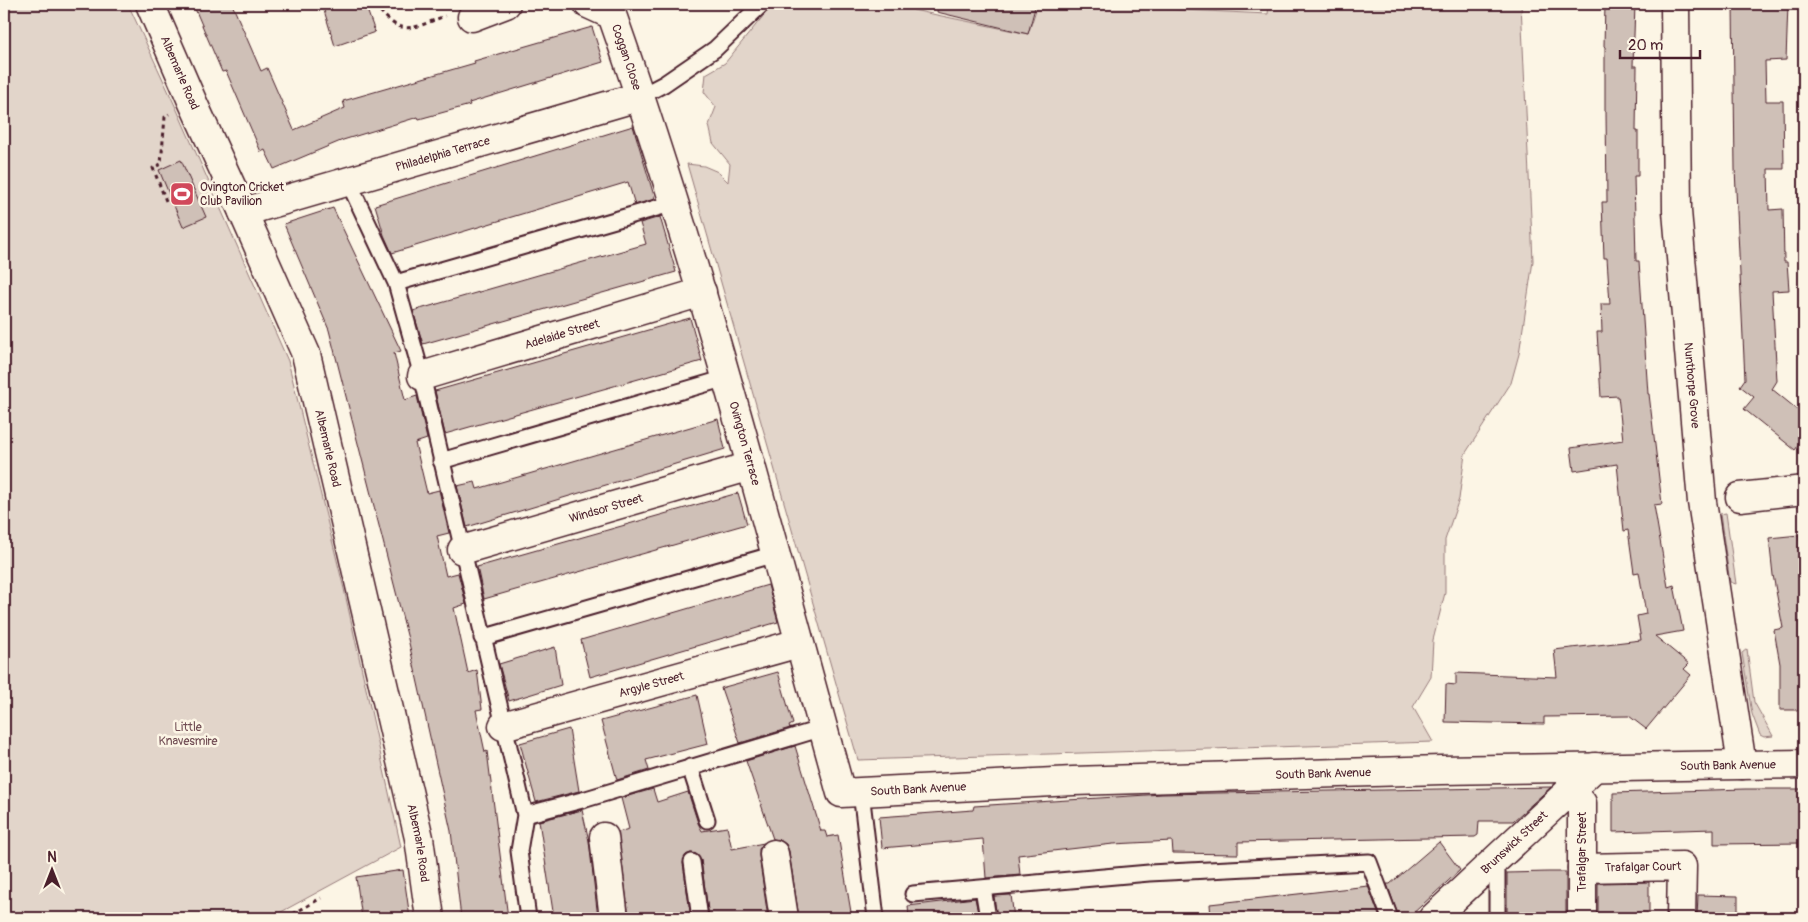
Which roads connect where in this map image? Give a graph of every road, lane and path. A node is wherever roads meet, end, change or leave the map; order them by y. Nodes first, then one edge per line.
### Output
1 (150, 4) edge
2 (376, 4) edge
3 (506, 4) edge
4 (762, 4) edge
5 (1675, 4) edge
6 (605, 7) edge
7 (472, 17) joint
8 (641, 96) junction
9 (165, 117) dead end
10 (348, 181) junction
11 (166, 201) dead end
12 (674, 203) junction
13 (243, 212) junction
14 (396, 283) junction
15 (702, 292) junction
16 (422, 376) junction
17 (726, 378) junction
18 (441, 461) junction
19 (751, 466) junction
20 (1804, 490) edge
21 (1740, 497) dead end
22 (462, 550) junction
23 (775, 554) junction
24 (482, 638) junction
25 (799, 643) junction
26 (503, 726) junction
27 (823, 728) junction
28 (1804, 764) edge
29 (1742, 765) junction
30 (690, 767) junction
31 (1595, 768) junction
32 (1570, 789) junction
33 (851, 793) junction
34 (525, 815) junction
35 (707, 820) dead end
36 (604, 837) dead end
37 (774, 854) dead end
38 (1497, 858) junction
39 (692, 862) dead end
40 (1582, 868) junction
41 (983, 888) junction
42 (913, 894) dead end
43 (321, 898) dead end
44 (286, 918) edge
45 (430, 918) edge
46 (528, 918) edge
47 (614, 918) edge
48 (700, 918) edge
49 (784, 918) edge
50 (876, 918) edge
51 (988, 918) edge
52 (1390, 918) edge
53 (1433, 918) edge
54 (1497, 918) edge
55 (1582, 918) edge
56 (1681, 918) edge

1 - 13 street, Albemarle Road
2 - 7 path
3 - 7 street
4 - 8 lane
5 - 29 street, Nunthorpe Grove
6 - 8 street, Coggan Close
8 - 10 street, Philadelphia Terrace
8 - 12 street, Ovington Terrace
9 - 11 path
10 - 13 street, Philadelphia Terrace
10 - 14 lane
12 - 14 lane
12 - 15 street, Ovington Terrace
13 - 45 street, Albemarle Road
14 - 16 lane
15 - 16 street, Adelaide Street
15 - 17 street, Ovington Terrace
16 - 18 lane
17 - 18 lane
17 - 19 street, Ovington Terrace
18 - 22 lane
19 - 22 street, Windsor Street
19 - 23 street, Ovington Terrace
20 - 21 street
22 - 24 lane
23 - 24 lane
23 - 25 street, Ovington Terrace
24 - 26 lane
25 - 26 street, Argyle Street
25 - 27 street, Ovington Terrace
26 - 34 lane
27 - 30 lane
27 - 33 street, Ovington Terrace
28 - 29 street, South Bank Avenue
29 - 31 street, South Bank Avenue
30 - 34 lane
30 - 35 lane
31 - 32 street, Brunswick Street
31 - 33 street, South Bank Avenue
32 - 38 street, Brunswick Street
32 - 40 street, Trafalgar Street
33 - 50 lane
34 - 46 lane
36 - 47 street
37 - 49 street
38 - 53 street, Brunswick Street
38 - 54 lane
39 - 48 lane
40 - 55 street, Trafalgar Street
40 - 56 street, Trafalgar Court
41 - 42 lane
41 - 51 lane
41 - 52 lane
43 - 44 path

